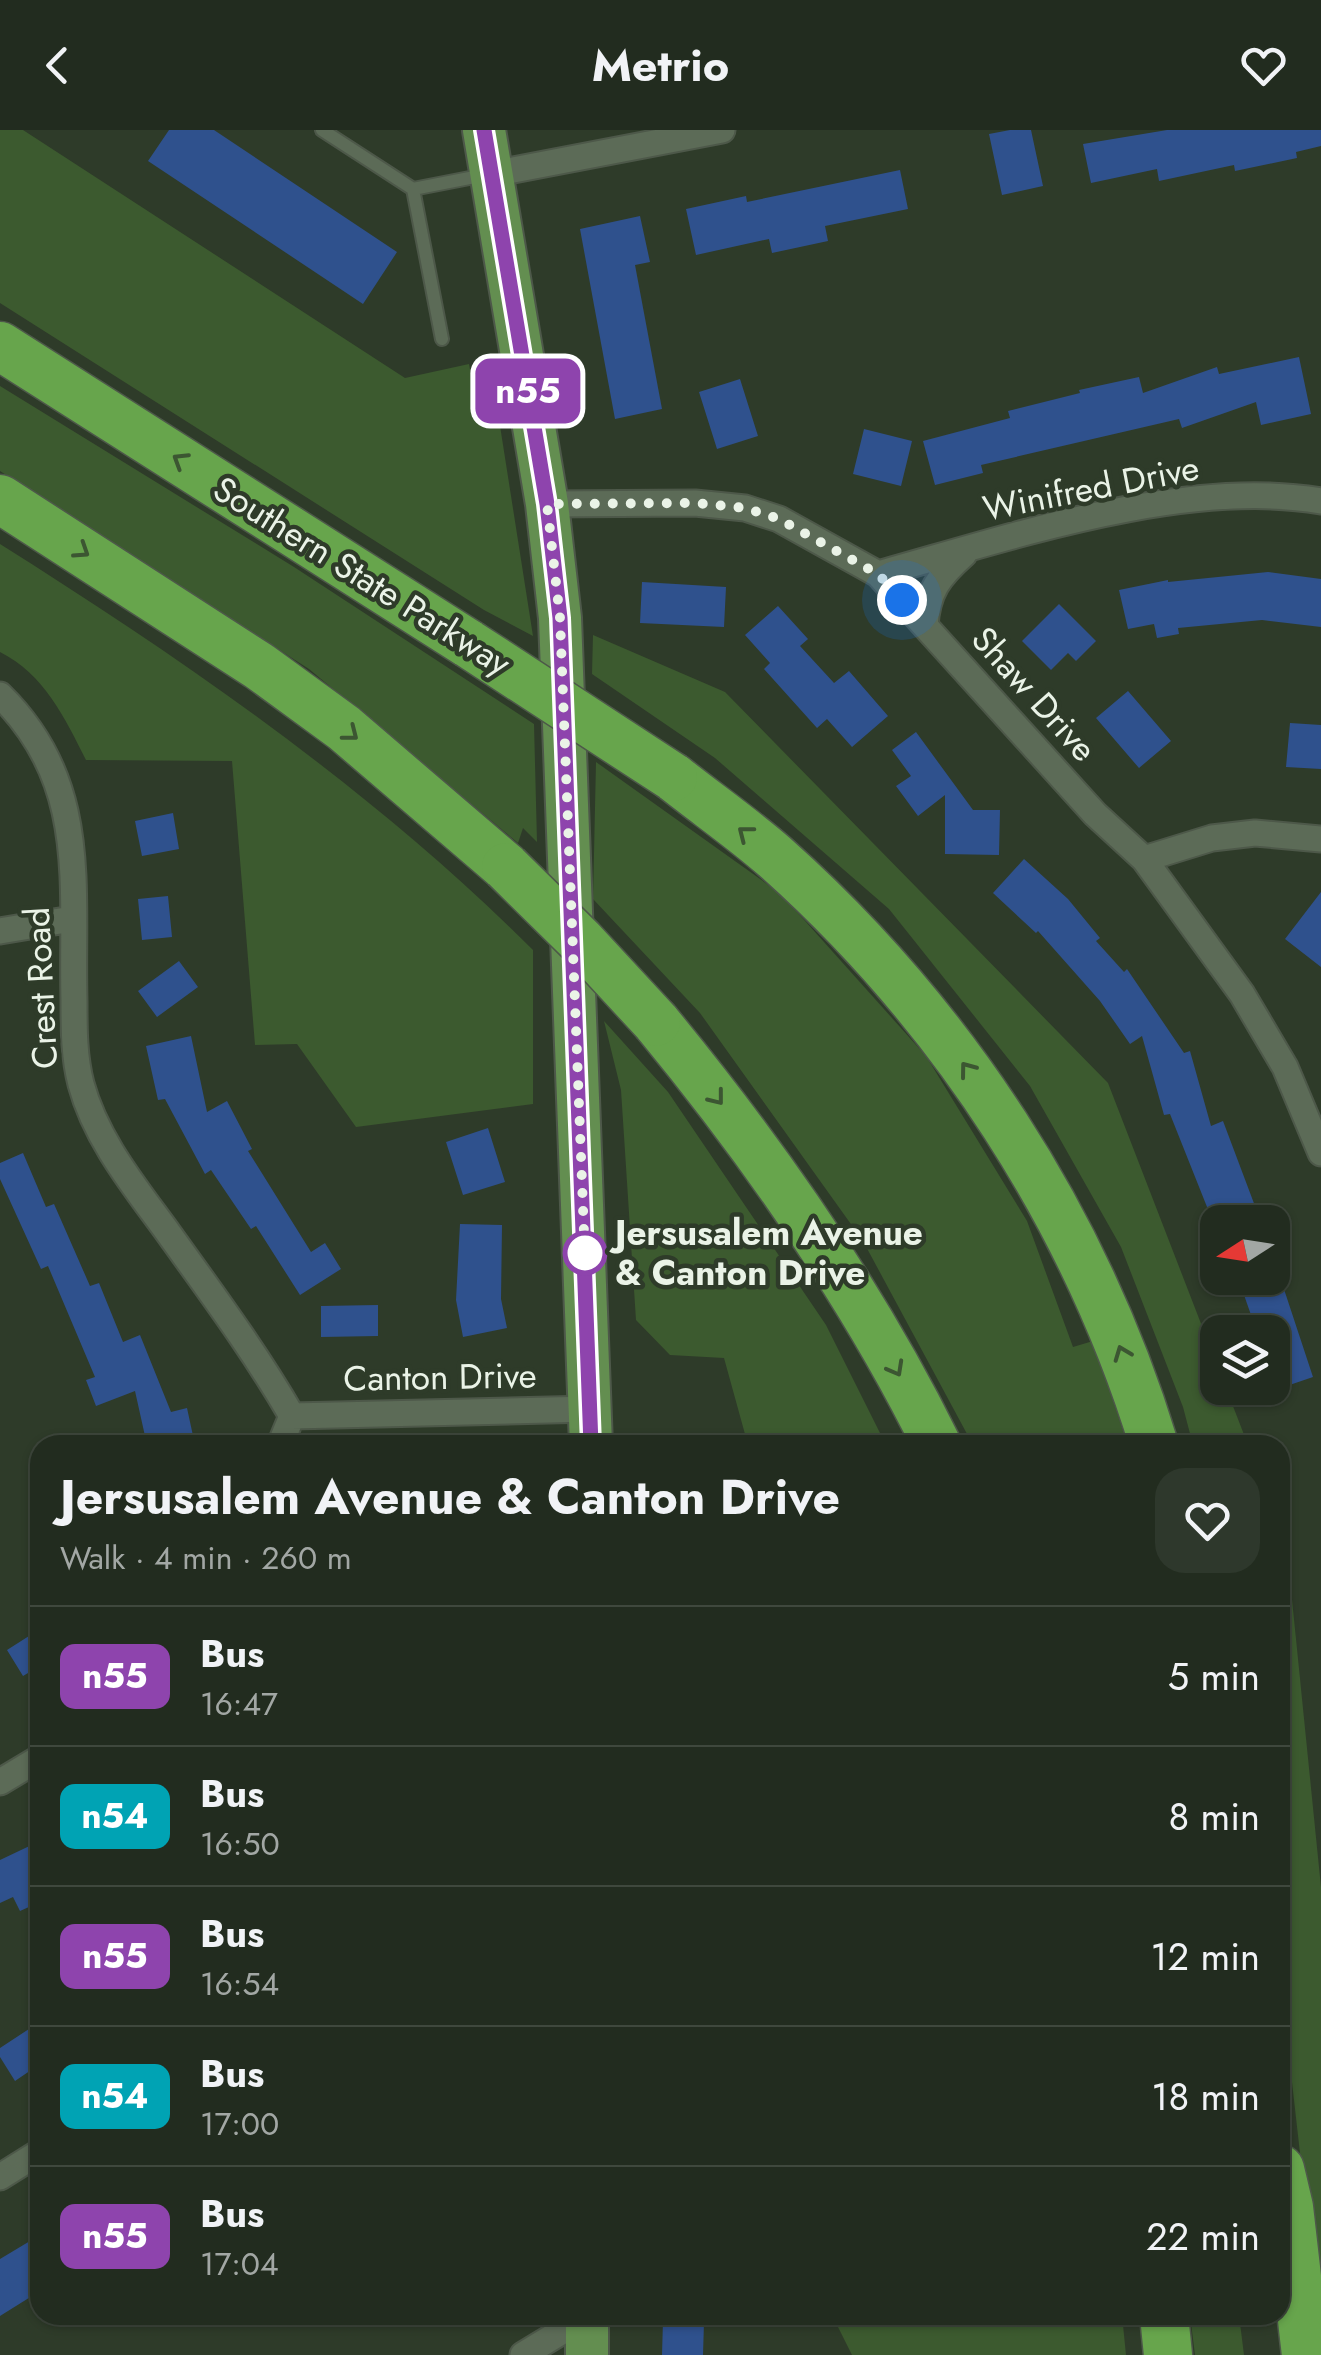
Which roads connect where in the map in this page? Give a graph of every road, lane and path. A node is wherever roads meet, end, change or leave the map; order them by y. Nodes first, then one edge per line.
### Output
1 (322, 130) edge
2 (484, 130) edge
3 (722, 130) edge
4 (492, 174) junction
5 (413, 190) junction
6 (442, 339) dead end
7 (0, 346) edge
8 (0, 499) edge
9 (1321, 501) edge
10 (547, 504) junction
11 (972, 548) junction
12 (878, 574) junction
13 (925, 626) junction
14 (0, 695) edge
15 (1321, 839) edge
16 (1144, 859) junction
17 (72, 919) junction
18 (0, 932) edge
19 (1321, 1153) edge
20 (292, 1416) junction
21 (591, 1427) edge
22 (284, 1435) edge
23 (932, 1435) edge
24 (1151, 1435) edge
25 (30, 1764) edge
26 (0, 1782) edge
27 (30, 2158) edge
28 (0, 2177) edge
29 (1290, 2216) edge
30 (572, 2325) edge
31 (588, 2325) edge
32 (1165, 2325) edge
33 (1270, 2325) edge
34 (523, 2355) edge
35 (587, 2355) edge
36 (1168, 2355) edge
37 (1273, 2355) edge
38 (1306, 2355) edge

1 - 5 lane
2 - 4 main road
3 - 4 street
4 - 5 lane
4 - 10 main road
5 - 6 lane
24 -> 7 highway, Southern State Parkway, bridge
8 -> 23 highway, bridge
9 - 11 street, Winifred Drive
10 - 12 street, Shaw Drive
10 - 21 main road
11 - 12 street, Winifred Drive
11 - 13 street
12 - 13 street, Shaw Drive
13 - 16 street, Shaw Drive
14 - 17 street, Crest Road
15 - 16 street
16 - 19 street, Shaw Drive
17 - 18 street
17 - 20 street, Crest Road
20 - 21 street, Canton Drive
20 - 22 street
25 - 26 street
27 - 28 street
29 - 38 highway
30 - 34 street
31 - 35 main road
32 - 36 highway
33 - 37 highway

